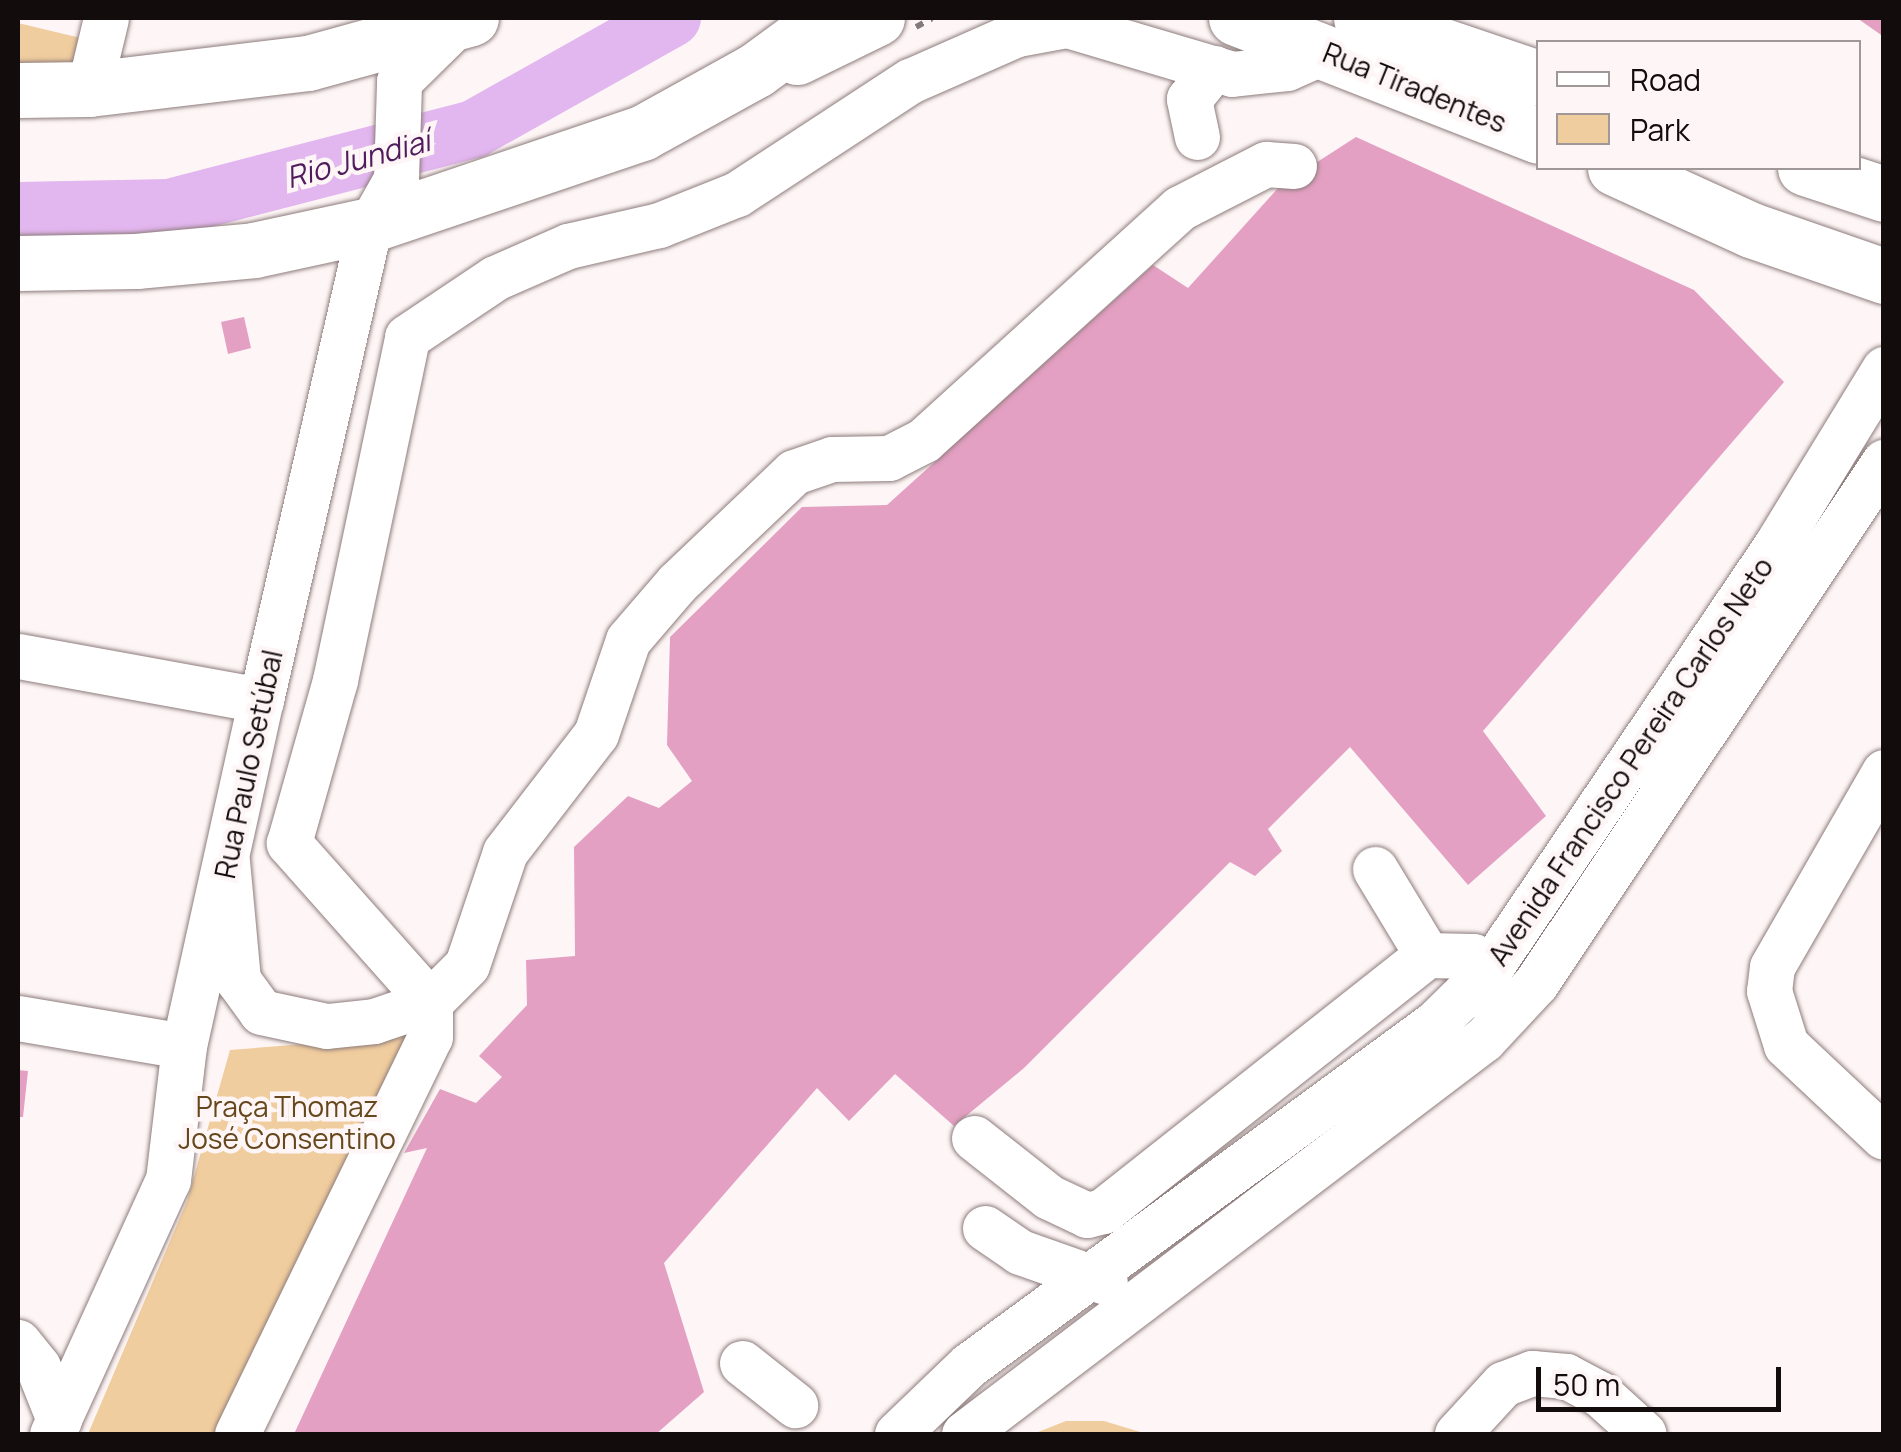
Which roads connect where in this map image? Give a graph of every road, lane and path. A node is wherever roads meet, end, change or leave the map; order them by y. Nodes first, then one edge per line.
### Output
1 (106, 18) edge
2 (827, 18) edge
3 (877, 18) edge
4 (1236, 18) edge
5 (464, 20) edge
6 (1343, 34) edge
7 (1214, 68) junction
8 (756, 70) junction
9 (1536, 78) edge
10 (18, 90) edge
11 (89, 90) junction
12 (1536, 135) edge
13 (1197, 137) dead end
14 (1294, 166) dead end
15 (1619, 170) edge
16 (1809, 170) edge
17 (383, 202) junction
18 (1880, 208) edge
19 (1751, 230) junction
20 (18, 262) edge
21 (1884, 276) edge
22 (1884, 369) edge
23 (1884, 462) edge
24 (18, 656) edge
25 (261, 700) junction
26 (1884, 772) edge
27 (227, 861) junction
28 (1375, 869) dead end
29 (1427, 955) junction
30 (1488, 971) junction
31 (430, 1002) junction
32 (18, 1018) edge
33 (184, 1046) junction
34 (1435, 1079) junction
35 (1884, 1137) edge
36 (974, 1138) dead end
37 (1049, 1197) junction
38 (1179, 1271) junction
39 (1086, 1274) junction
40 (18, 1342) edge
41 (742, 1363) dead end
42 (795, 1405) dead end
43 (55, 1427) edge
44 (237, 1434) edge
45 (896, 1434) edge
46 (964, 1434) edge
47 (1457, 1434) edge
48 (1644, 1434) edge

1 - 11 street
2 - 8 main road
3 - 8 main road
4 - 6 main road, Rua Tiradentes
5 - 11 main road
5 - 17 street, Rua Paulo Setúbal
6 - 7 street
6 - 9 main road, Rua Tiradentes
6 - 12 main road, Rua Tiradentes
7 - 13 street
7 - 31 street
8 - 17 main road
10 - 11 main road
14 - 31 street
15 - 19 main road
16 - 18 main road
17 - 20 main road
17 - 25 street, Rua Paulo Setúbal
18 - 19 main road
19 - 21 main road
22 - 30 street, Avenida Francisco Pereira Carlos Neto
23 - 34 street, Avenida Francisco Pereira Carlos Neto
24 - 25 street
25 - 27 street, Rua Paulo Setúbal
26 - 35 street
27 - 31 street
27 - 33 street, Rua Paulo Setúbal
28 - 29 street
29 - 30 street
29 - 37 street
30 - 34 street
30 - 39 street, Avenida Francisco Pereira Carlos Neto
31 - 44 street
32 - 33 street
33 - 43 street, Rua Paulo Setúbal
34 - 38 street, Avenida Francisco Pereira Carlos Neto
36 - 37 street
37 - 39 street
38 - 39 street
38 - 46 street, Avenida Francisco Pereira Carlos Neto
39 - 45 street, Avenida Francisco Pereira Carlos Neto
40 - 43 street
41 - 42 street
47 - 48 street

